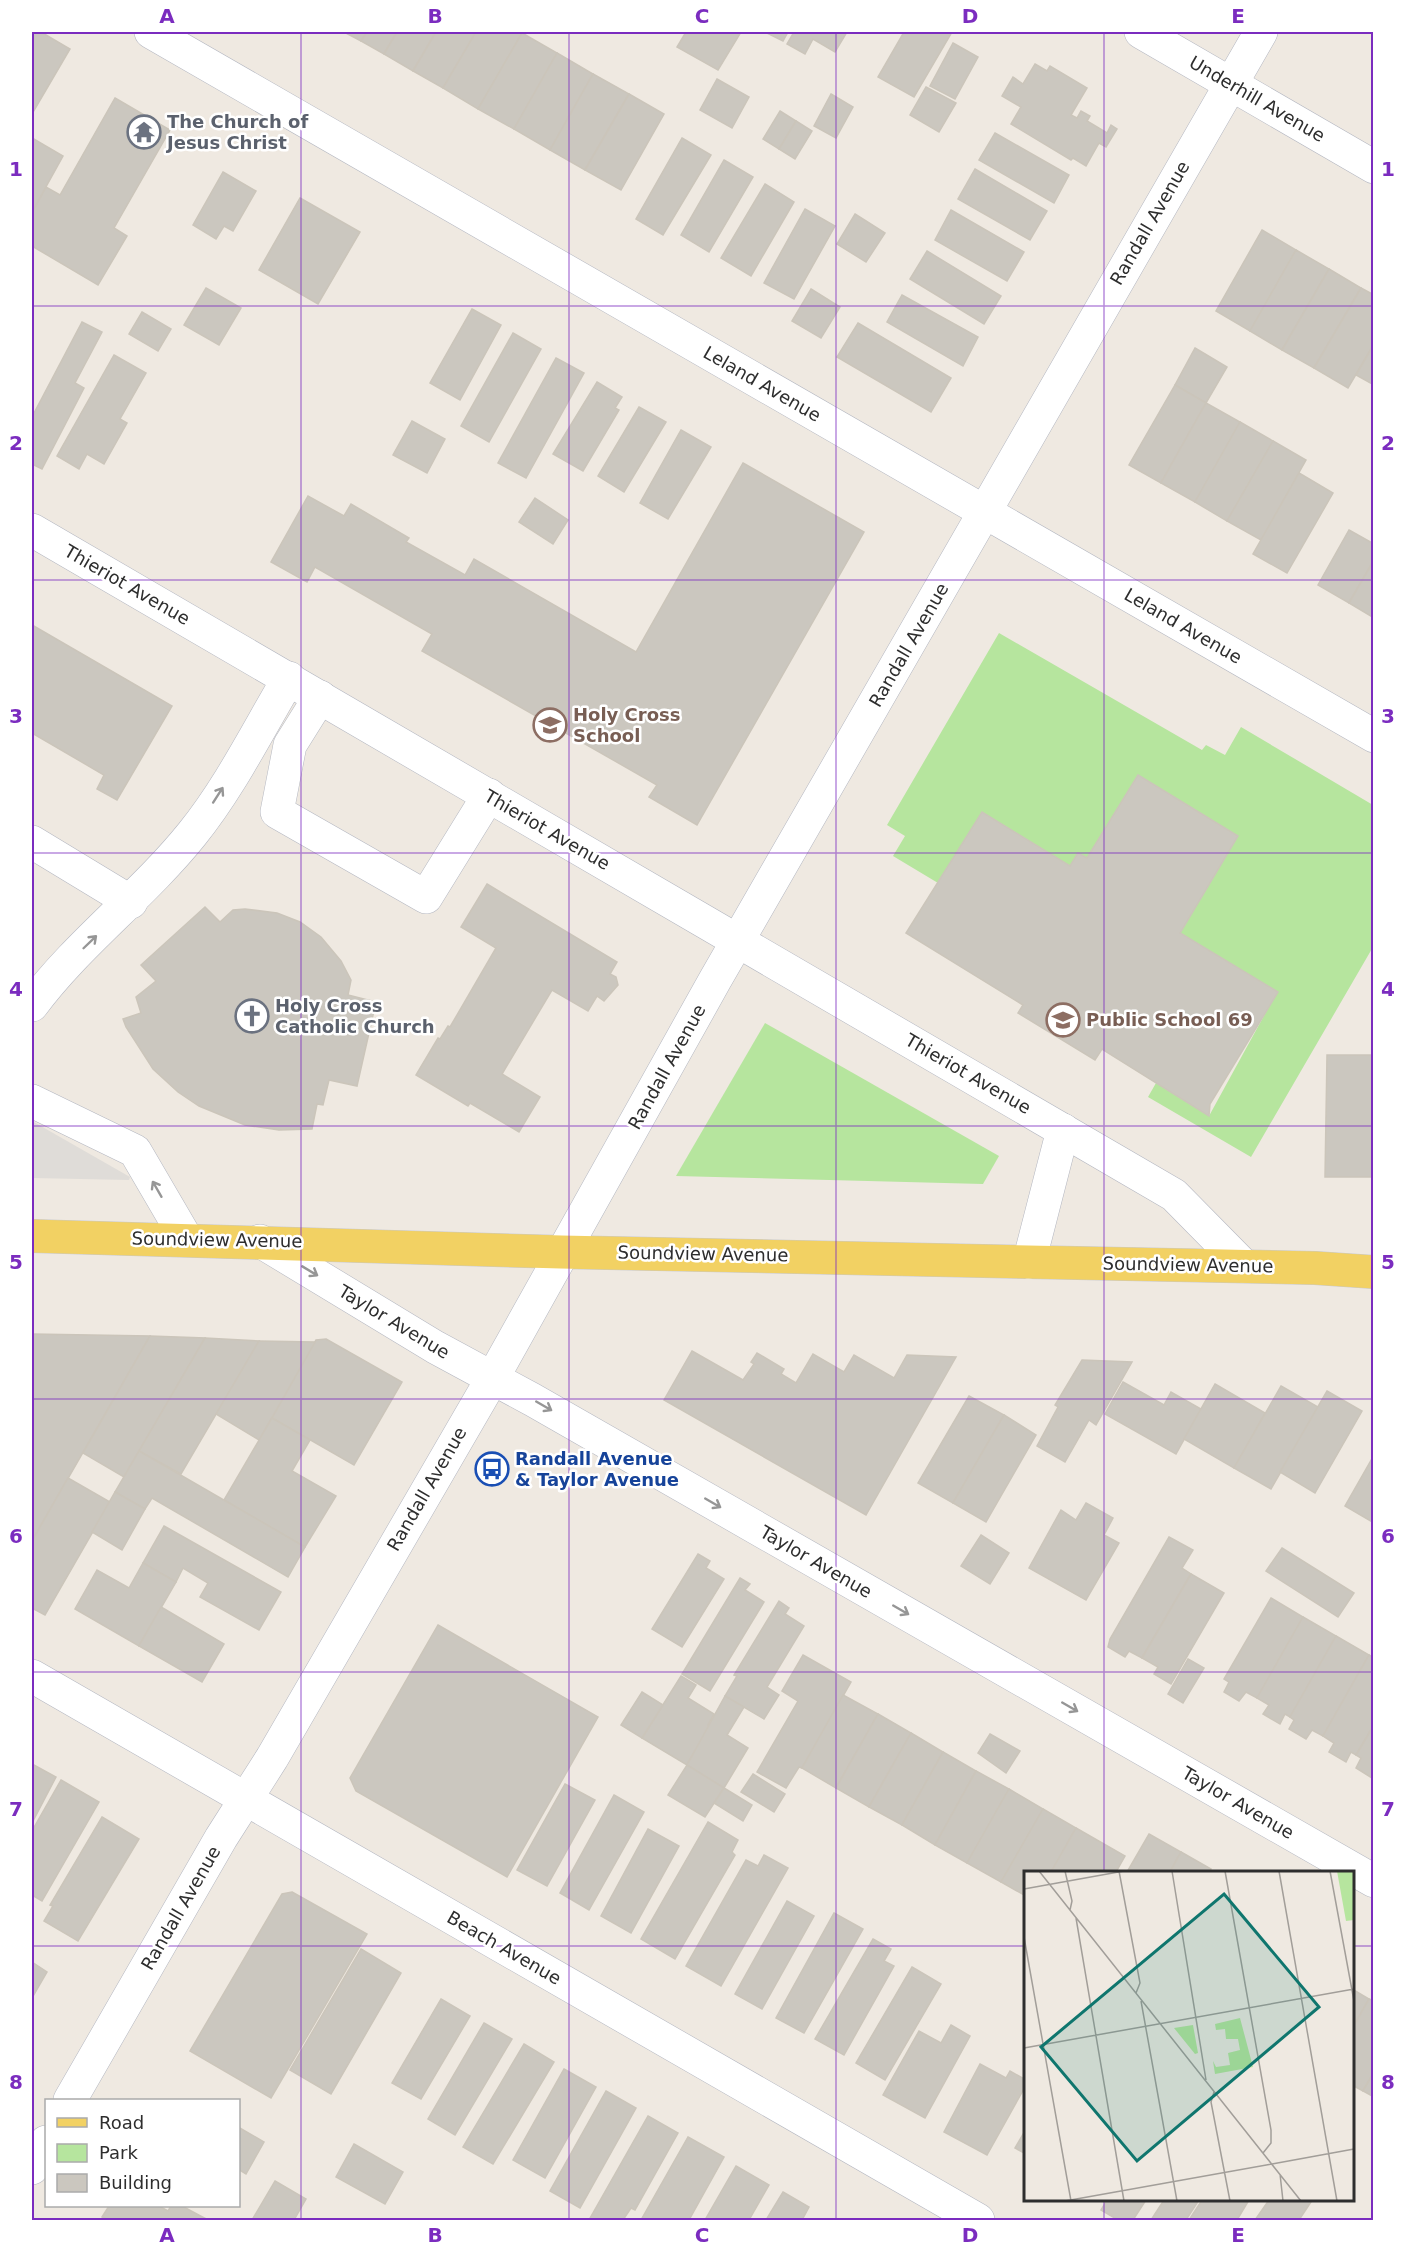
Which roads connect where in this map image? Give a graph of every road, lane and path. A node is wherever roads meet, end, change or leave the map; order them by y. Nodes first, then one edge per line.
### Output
1 (151, 32) edge
2 (1141, 32) edge
3 (1261, 32) edge
4 (1231, 83) junction
5 (1374, 167) edge
6 (985, 512) junction
7 (32, 530) edge
8 (289, 678) junction
9 (320, 697) junction
10 (1374, 736) edge
11 (489, 795) junction
12 (32, 842) edge
13 (131, 902) junction
14 (740, 940) junction
15 (37, 987) edge
16 (32, 1101) edge
17 (1064, 1130) junction
18 (32, 1236) edge
19 (187, 1240) junction
20 (260, 1241) junction
21 (561, 1252) junction
22 (1029, 1262) junction
23 (1244, 1266) junction
24 (1374, 1272) edge
25 (492, 1379) junction
26 (32, 1676) edge
27 (245, 1799) junction
28 (1374, 1881) edge
29 (71, 2099) edge
30 (45, 2144) edge
31 (32, 2168) edge
32 (978, 2220) edge

1 - 6 street, Leland Avenue
2 - 4 street, Underhill Avenue
3 - 4 street, Randall Avenue
4 - 5 street, Underhill Avenue
4 - 6 street, Randall Avenue
6 - 10 street, Leland Avenue
6 - 14 street, Randall Avenue
7 - 8 street, Thieriot Avenue
8 - 9 street, Thieriot Avenue
13 -> 8 street
9 - 11 street, Thieriot Avenue
9 - 11 street
11 - 14 street, Thieriot Avenue
12 - 13 street
15 -> 13 street
14 - 17 street, Thieriot Avenue
14 - 21 street, Randall Avenue
19 -> 16 street
17 - 22 street
17 - 23 street, Thieriot Avenue
18 - 19 main road, Soundview Avenue
19 - 20 main road, Soundview Avenue
20 - 21 main road, Soundview Avenue
20 -> 25 street, Taylor Avenue
21 - 22 main road, Soundview Avenue
21 - 25 street, Randall Avenue
22 - 23 main road, Soundview Avenue
23 - 24 main road, Soundview Avenue
25 - 27 street, Randall Avenue
25 -> 28 street, Taylor Avenue
26 - 27 street, Beach Avenue
27 - 29 street, Randall Avenue
27 - 32 street, Beach Avenue
30 - 31 street

